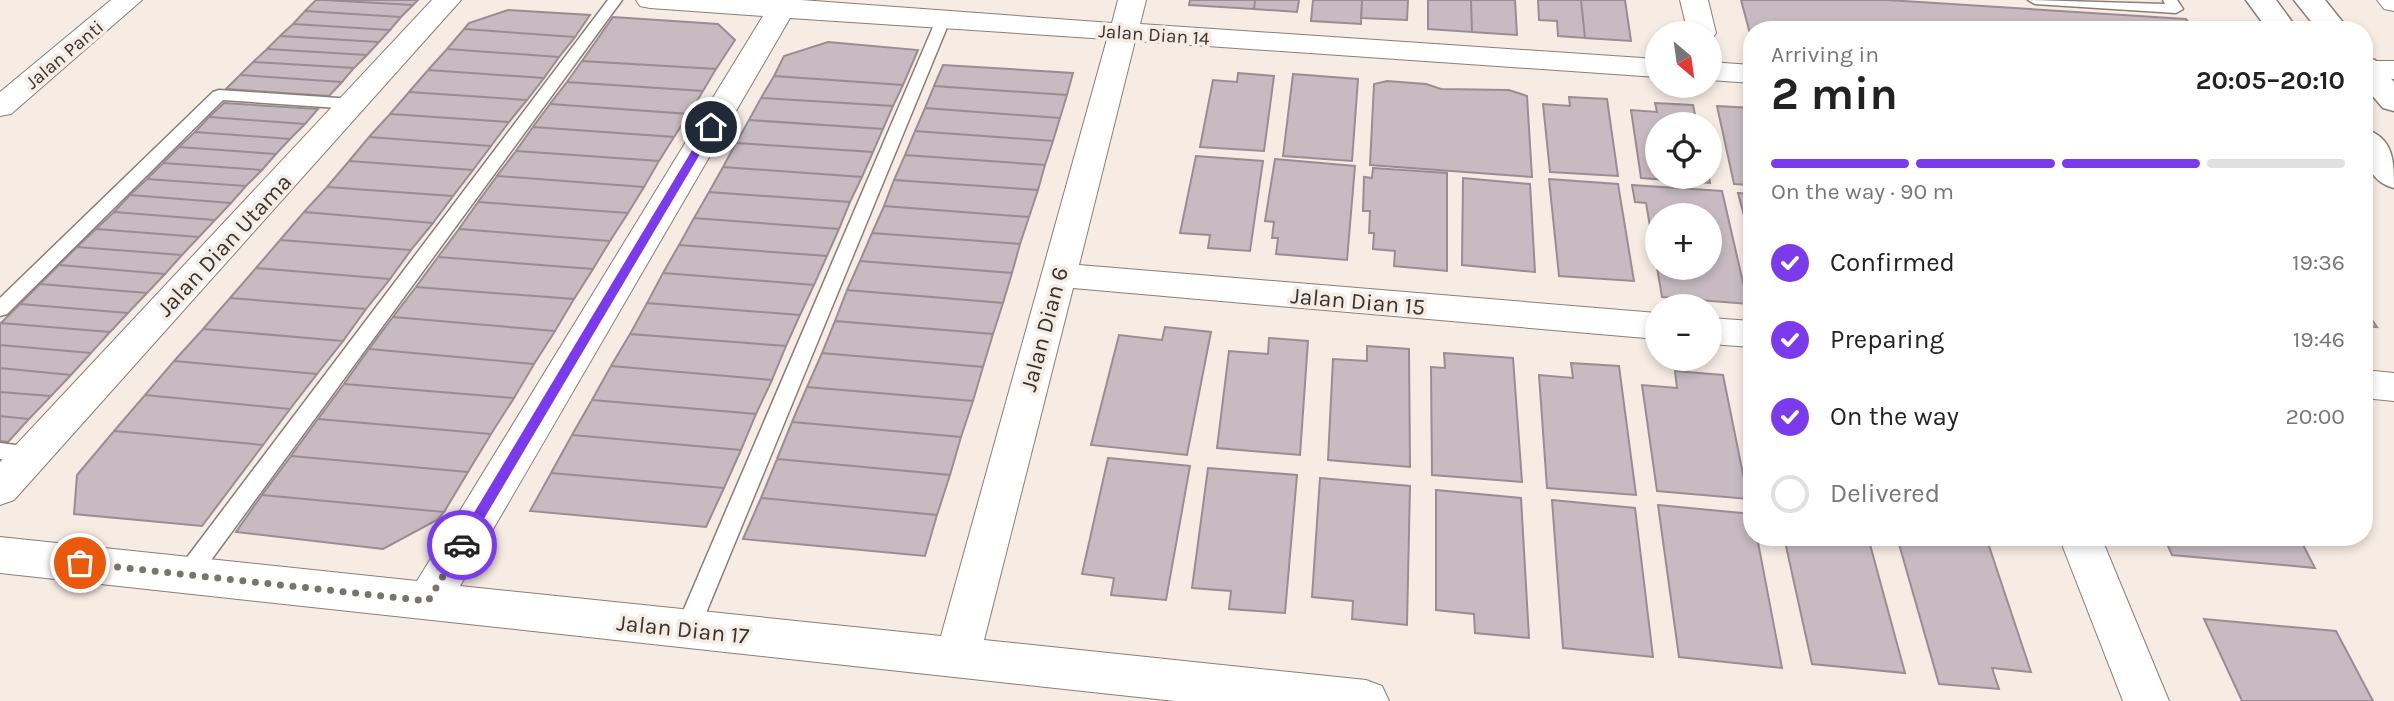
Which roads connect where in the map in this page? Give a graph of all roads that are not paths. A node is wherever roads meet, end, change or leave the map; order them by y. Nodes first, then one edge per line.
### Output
1 (128, 0) edge
2 (447, 0) edge
3 (615, 0) edge
4 (650, 0) edge
5 (1694, 0) edge
6 (2035, 0) edge
7 (2170, 0) edge
8 (2261, 0) edge
9 (2309, 0) edge
10 (784, 4) edge
11 (1128, 16) edge
12 (943, 20) junction
13 (1699, 21) edge
14 (2276, 21) edge
15 (2326, 21) edge
16 (1645, 67) edge
17 (2375, 69) edge
18 (1722, 70) edge
19 (1743, 73) edge
20 (2394, 101) edge
21 (353, 104) junction
22 (0, 107) edge
23 (2373, 150) edge
24 (2394, 177) edge
25 (1058, 275) junction
26 (0, 309) edge
27 (1645, 325) edge
28 (1722, 332) edge
29 (1743, 333) edge
30 (2373, 385) edge
31 (2394, 387) edge
32 (16, 453) edge
33 (0, 489) edge
34 (2084, 546) edge
35 (0, 555) edge
36 (187, 575) junction
37 (428, 601) junction
38 (687, 630) junction
39 (957, 657) junction
40 (1366, 701) edge
41 (2146, 701) edge

1 - 22 street, Jalan Panti
2 - 21 street, Jalan Dian Utama
3 - 36 lane
4 - 10 street, Jalan Dian 14
5 - 13 street
6 - 7 lane
8 - 14 street
9 - 15 street
10 - 12 street, Jalan Dian 14
10 - 37 street
11 - 12 street, Jalan Dian 14
11 - 16 street, Jalan Dian 14
11 - 25 street, Jalan Dian 6
12 - 38 lane
17 - 20 street
18 - 19 street
21 - 26 lane
21 - 32 street, Jalan Dian Utama
23 - 24 street
25 - 27 street, Jalan Dian 15
25 - 39 street, Jalan Dian 6
28 - 29 street
30 - 31 street
32 - 33 street, Jalan Dian Utama
34 - 41 street
35 - 36 street, Jalan Dian 17
36 - 37 street, Jalan Dian 17
37 - 38 street, Jalan Dian 17
38 - 39 street, Jalan Dian 17
39 - 40 street, Jalan Dian 17

